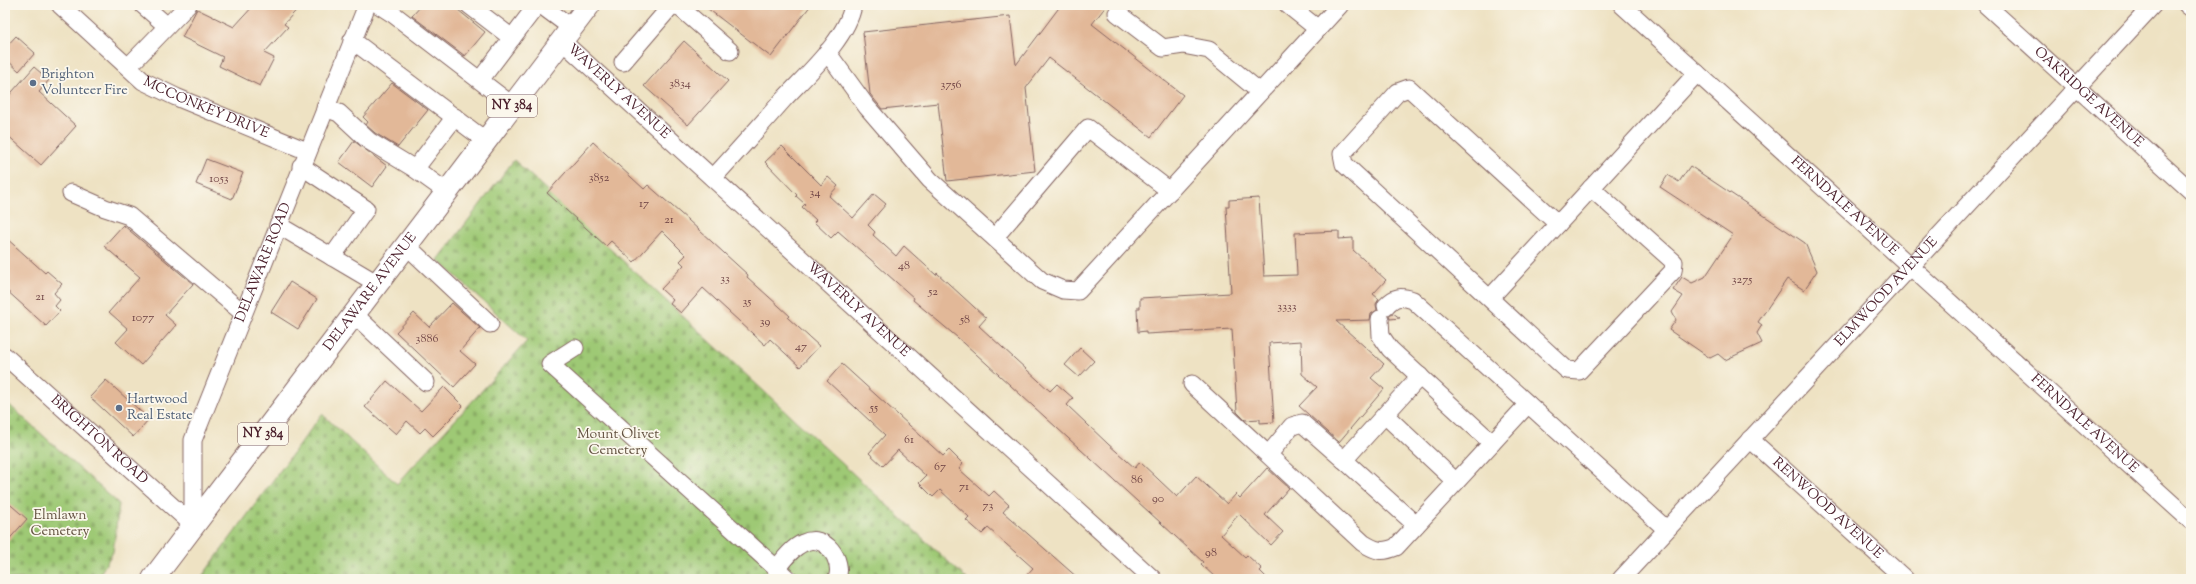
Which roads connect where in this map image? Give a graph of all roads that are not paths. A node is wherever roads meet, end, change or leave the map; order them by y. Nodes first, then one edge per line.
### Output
1 (60, 5) edge
2 (144, 5) edge
3 (188, 5) edge
4 (367, 5) edge
5 (379, 5) edge
6 (469, 5) edge
7 (537, 5) edge
8 (541, 5) edge
9 (589, 5) edge
10 (672, 5) edge
11 (677, 5) edge
12 (853, 5) edge
13 (1288, 5) edge
14 (1340, 5) edge
15 (1622, 5) edge
16 (1986, 5) edge
17 (2153, 5) edge
18 (2187, 5) edge
19 (2191, 8) edge
20 (396, 9) edge
21 (1118, 12) dead end
22 (167, 26) junction
23 (1318, 29) junction
24 (567, 34) junction
25 (512, 38) junction
26 (352, 40) junction
27 (730, 51) dead end
28 (827, 52) junction
29 (623, 62) dead end
30 (128, 67) junction
31 (1697, 73) junction
32 (480, 80) junction
33 (2077, 87) junction
34 (1260, 92) junction
35 (513, 106) junction
36 (325, 108) junction
37 (455, 117) junction
38 (486, 141) junction
39 (304, 159) junction
40 (415, 170) junction
41 (714, 178) junction
42 (1591, 188) junction
43 (2191, 190) edge
44 (1170, 191) junction
45 (447, 192) junction
46 (71, 193) dead end
47 (1558, 224) junction
48 (278, 225) junction
49 (995, 237) junction
50 (407, 246) junction
51 (332, 257) junction
52 (1910, 266) junction
53 (378, 284) junction
54 (1490, 298) junction
55 (244, 313) junction
56 (355, 314) junction
57 (490, 324) dead end
58 (575, 348) dead end
59 (5, 356) edge
60 (1420, 376) junction
61 (426, 382) dead end
62 (1192, 384) dead end
63 (1528, 404) junction
64 (1385, 415) junction
65 (1750, 438) junction
66 (1492, 443) junction
67 (1268, 454) junction
68 (1344, 460) junction
69 (1456, 482) junction
70 (2191, 521) edge
71 (193, 525) junction
72 (1416, 525) junction
73 (1666, 529) junction
74 (782, 574) edge
75 (152, 579) edge
76 (837, 579) edge
77 (1153, 579) edge
78 (1621, 579) edge
79 (1905, 579) edge

1 - 30 street, MCCONKEY DRIVE
2 - 22 street
3 - 22 street
4 - 26 street, DELAWARE ROAD
5 - 20 street
6 - 25 street
7 - 25 street
8 - 24 street, WAVERLY AVENUE
9 - 24 main road, DELAWARE AVENUE / NY 384
10 - 29 street
11 - 27 street
12 - 28 street
13 - 23 street
14 - 23 street
15 - 31 street, FERNDALE AVENUE
16 - 33 street, OAKRIDGE AVENUE
17 - 33 street, ELMWOOD AVENUE
18 - 19 street
20 - 32 street
21 - 34 street
22 - 30 street
23 - 34 street
24 - 35 main road, DELAWARE AVENUE / NY 384
24 - 41 street, WAVERLY AVENUE
25 - 32 street
26 - 36 street, DELAWARE ROAD
26 - 37 street
28 - 41 street
28 - 49 street
30 - 39 street, MCCONKEY DRIVE
31 - 42 street
31 - 52 street, FERNDALE AVENUE
32 - 35 street
33 - 43 street, OAKRIDGE AVENUE
33 - 52 street, ELMWOOD AVENUE
34 - 44 street
35 - 38 main road, DELAWARE AVENUE / NY 384
36 - 39 street, DELAWARE ROAD
36 - 40 street
37 - 38 street
37 - 40 street
38 - 45 main road, DELAWARE AVENUE / NY 384
39 - 48 street, DELAWARE ROAD
39 - 51 street, MCCONKEY DRIVE
40 - 45 street
41 - 77 street, WAVERLY AVENUE
42 - 47 street
42 - 54 street
44 - 49 street
44 - 49 street
45 - 50 main road, DELAWARE AVENUE / NY 384
46 - 55 street
47 - 54 street
47 - 54 street
48 - 51 street
48 - 55 street, DELAWARE ROAD
50 - 53 main road, DELAWARE AVENUE / NY 384
50 - 57 street
51 - 53 street
52 - 65 street, ELMWOOD AVENUE
52 - 70 street, FERNDALE AVENUE
53 - 56 main road, DELAWARE AVENUE / NY 384
55 - 71 street, DELAWARE ROAD
56 - 61 street
56 - 71 main road, DELAWARE AVENUE / NY 384
58 - 74 street
59 - 71 street, BRIGHTON ROAD
60 - 63 street
60 - 64 street
60 - 66 street
62 - 67 street
63 - 66 street
63 - 73 street
64 - 68 street
64 - 69 street
65 - 73 street, ELMWOOD AVENUE
65 - 79 street, RENWOOD AVENUE
66 - 69 street
67 - 68 street
67 - 72 street
68 - 72 street
69 - 72 street
71 - 75 main road, DELAWARE AVENUE / NY 384
73 - 78 street, ELMWOOD AVENUE
74 - 76 street

